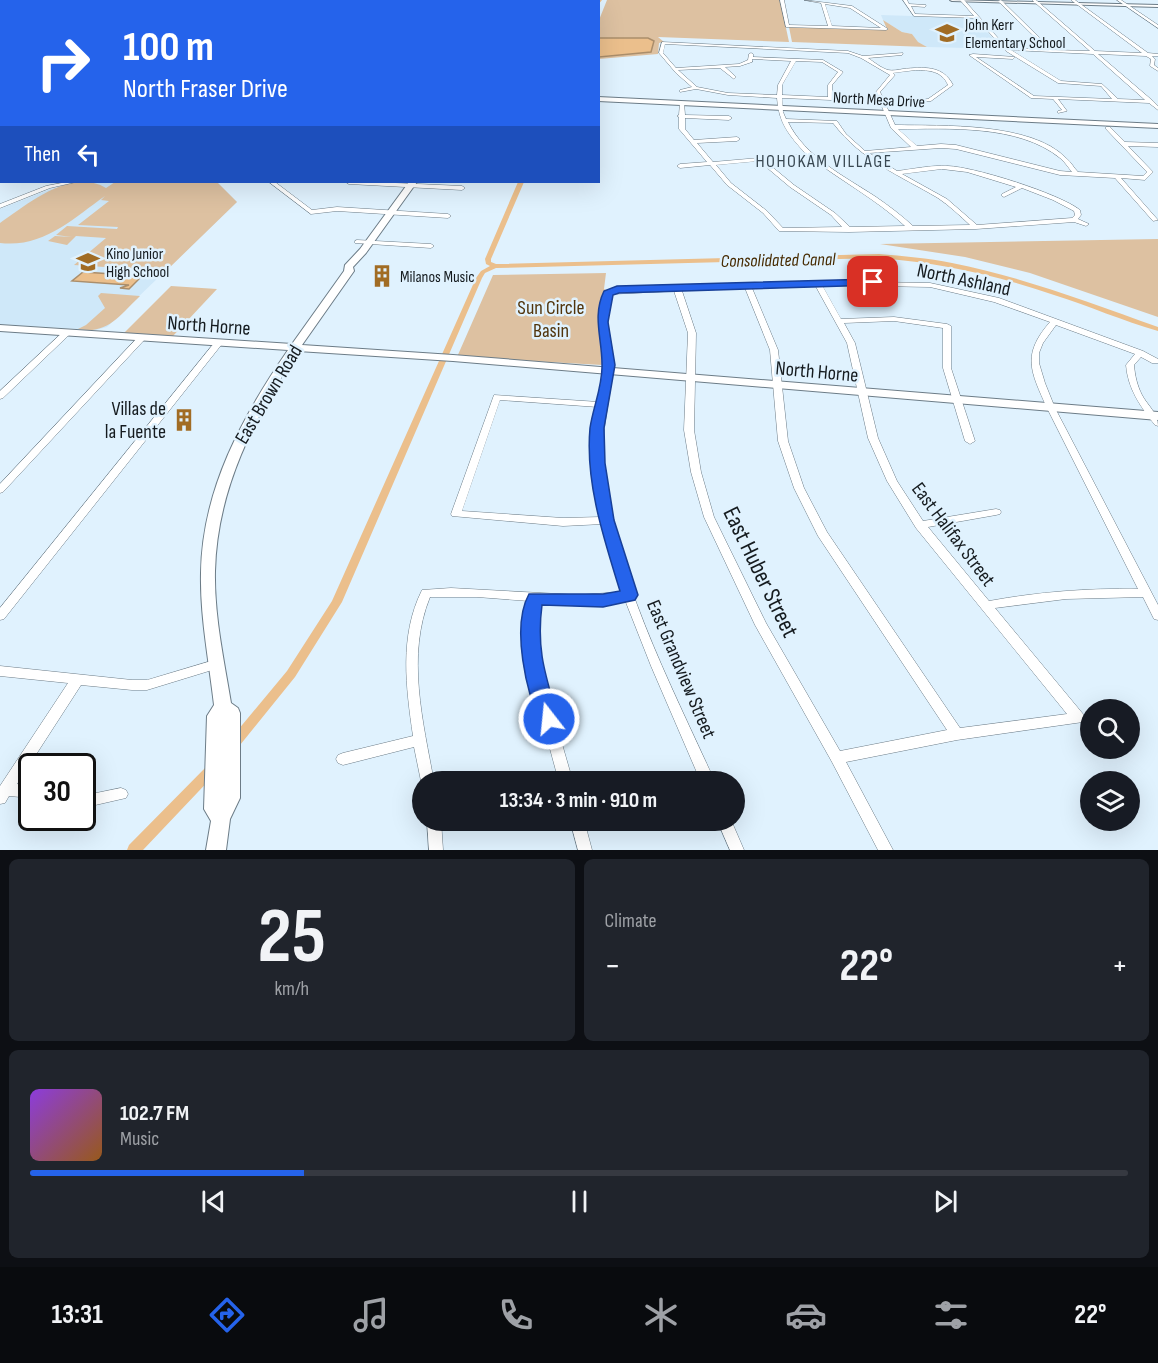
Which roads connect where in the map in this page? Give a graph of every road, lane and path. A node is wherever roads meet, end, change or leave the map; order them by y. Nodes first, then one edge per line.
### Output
1 (782, 0) edge
2 (806, 0) edge
3 (905, 0) edge
4 (952, 0) edge
5 (962, 0) edge
6 (1073, 0) edge
7 (1119, 0) edge
8 (1036, 1) edge
9 (1000, 2) junction
10 (823, 3) junction
11 (1081, 4) junction
12 (908, 5) junction
13 (1127, 5) junction
14 (925, 6) dead end
15 (1158, 6) edge
16 (976, 17) junction
17 (1158, 27) edge
18 (831, 28) junction
19 (706, 44) junction
20 (751, 46) junction
21 (1007, 49) junction
22 (1051, 51) junction
23 (1094, 52) junction
24 (706, 53) dead end
25 (902, 54) dead end
26 (1148, 54) junction
27 (1158, 55) edge
28 (863, 57) junction
29 (752, 58) junction
30 (1017, 58) junction
31 (794, 60) junction
32 (722, 67) junction
33 (677, 69) junction
34 (1158, 70) edge
35 (890, 72) junction
36 (734, 78) dead end
37 (696, 88) junction
38 (948, 89) junction
39 (956, 90) dead end
40 (682, 91) dead end
41 (780, 96) junction
42 (830, 98) junction
43 (600, 99) edge
44 (1055, 99) junction
45 (881, 100) junction
46 (1117, 101) junction
47 (1151, 102) junction
48 (682, 103) junction
49 (781, 107) junction
50 (1158, 109) edge
51 (1060, 112) dead end
52 (886, 113) junction
53 (680, 116) junction
54 (729, 118) dead end
55 (784, 120) junction
56 (1158, 126) edge
57 (893, 127) junction
58 (1108, 128) dead end
59 (736, 139) dead end
60 (692, 142) junction
61 (1124, 144) junction
62 (1158, 146) edge
63 (916, 147) junction
64 (866, 152) junction
65 (812, 155) junction
66 (760, 159) junction
67 (711, 164) junction
68 (680, 166) dead end
69 (896, 173) junction
70 (1077, 175) junction
71 (1117, 177) junction
72 (68, 183) edge
73 (273, 183) edge
74 (380, 183) edge
75 (411, 184) edge
76 (1020, 187) junction
77 (462, 188) dead end
78 (1004, 195) dead end
79 (0, 206) edge
80 (390, 212) junction
81 (448, 216) dead end
82 (1074, 220) junction
83 (1155, 220) dead end
84 (1086, 224) dead end
85 (976, 227) junction
86 (912, 229) junction
87 (849, 230) junction
88 (357, 242) dead end
89 (431, 246) dead end
90 (366, 247) junction
91 (817, 283) junction
92 (748, 286) junction
93 (677, 288) junction
94 (612, 290) joint
95 (840, 321) junction
96 (1055, 321) junction
97 (0, 328) edge
98 (67, 333) junction
99 (142, 338) junction
100 (219, 344) junction
101 (295, 349) junction
102 (1140, 353) junction
103 (1155, 361) dead end
104 (608, 372) junction
105 (691, 379) junction
106 (777, 386) junction
107 (862, 393) junction
108 (0, 396) edge
109 (956, 400) junction
110 (601, 405) junction
111 (1051, 408) junction
112 (1156, 418) edge
113 (970, 441) dead end
114 (0, 490) edge
115 (996, 512) dead end
116 (606, 520) junction
117 (920, 525) junction
118 (1146, 593) junction
119 (629, 595) junction
120 (535, 598) junction
121 (985, 606) junction
122 (0, 616) edge
123 (1158, 616) edge
124 (218, 664) junction
125 (0, 671) edge
126 (77, 680) junction
127 (223, 707) junction
128 (957, 734) junction
129 (420, 740) junction
130 (837, 758) junction
131 (343, 759) dead end
132 (425, 771) edge
133 (563, 771) edge
134 (703, 771) edge
135 (18, 793) edge
136 (3, 794) edge
137 (121, 794) dead end
138 (96, 799) edge
139 (221, 818) junction
140 (435, 831) edge
141 (580, 831) edge
142 (729, 831) edge
143 (216, 850) edge
144 (436, 850) edge
145 (585, 850) edge
146 (737, 850) edge
147 (886, 850) edge

1 - 18 street
2 - 10 street
3 - 12 street
4 - 5 main road
5 - 9 main road
5 - 16 street
6 - 11 street
7 - 13 street
8 - 9 main road
8 - 11 main road
8 - 23 street
9 - 22 street
10 - 18 street
10 - 18 street
11 - 13 main road
11 - 26 street
12 - 14 street
12 - 16 street
13 - 15 main road
13 - 17 street
16 - 21 street
19 - 20 street
19 - 24 street
19 - 33 street
20 - 28 street
20 - 29 street
21 - 22 street
21 - 30 street
22 - 23 street
23 - 26 street
23 - 47 street
25 - 28 street
26 - 27 street
26 - 34 street
28 - 35 street
29 - 31 street
29 - 32 street
30 - 44 street
30 - 46 street
31 - 41 street
31 - 42 street
32 - 33 street
32 - 36 street
33 - 37 street
35 - 38 street
35 - 45 street
37 - 40 street
37 - 41 street
38 - 39 street
38 - 45 street
41 - 42 street
41 - 49 street
42 - 45 street
43 - 48 main road, North Mesa Drive
44 - 46 street
44 - 51 street
45 - 52 street
46 - 47 street
47 - 50 street
48 - 49 main road, North Mesa Drive
48 - 53 street
49 - 52 main road, North Mesa Drive
49 - 55 street
52 - 56 main road, North Mesa Drive
52 - 57 street
53 - 54 street
53 - 60 street
55 - 64 street
55 - 65 street
57 - 63 street
57 - 70 street
58 - 61 street
59 - 60 street
60 - 67 street
61 - 62 street
61 - 71 street
63 - 64 street
63 - 70 street
64 - 69 street
65 - 66 street
65 - 86 street
66 - 67 street
66 - 87 street
67 - 68 street
67 - 87 street
69 - 76 street
69 - 85 street
70 - 71 street
71 - 83 street
72 - 79 street
73 - 80 street
74 - 75 street
75 - 77 street
75 - 80 main road, East Brown Road
76 - 78 street
76 - 82 street
80 - 81 street
80 - 90 main road, East Brown Road
82 - 84 street
82 - 85 street
85 - 86 street
86 - 87 street
88 - 90 street
89 - 90 street
90 - 101 main road, East Brown Road
91 - 92 street, North Ashland
91 - 95 street, East Halifax Street
91 - 96 street, North Ashland
92 - 93 street, North Ashland
92 - 106 street
93 - 94 street, North Ashland
93 - 105 street, East Huber Street
94 - 104 street, East Grandview Street
95 - 107 street, East Halifax Street
95 - 109 street
96 - 102 street, North Ashland
96 - 111 street
97 - 98 main road, North Horne
98 - 99 main road, North Horne
98 - 108 street
99 - 100 main road, North Horne
99 - 114 street
100 - 101 main road, North Horne
100 - 122 street
101 - 104 main road, North Horne
101 - 124 main road, East Brown Road
102 - 103 street, North Ashland
102 - 112 street
104 - 105 main road, North Horne
104 - 110 street, East Grandview Street
105 - 106 main road, North Horne
105 - 130 street, East Huber Street
106 - 107 main road, North Horne
106 - 128 street
107 - 109 main road, North Horne
107 - 117 street, East Halifax Street
109 - 111 main road, North Horne
109 - 113 street
110 - 116 street, East Grandview Street
110 - 116 street
111 - 112 main road, North Horne
111 - 118 street
115 - 117 street
116 - 119 street, East Grandview Street
117 - 121 street, East Halifax Street
118 - 121 street
118 - 123 street
119 - 120 street
119 - 134 street, East Grandview Street
120 - 129 street
120 - 133 street
121 - 128 street, East Halifax Street
124 - 126 street
124 - 127 main road, East Brown Road
125 - 126 street
126 - 136 street
127 - 139 main road, East Brown Road
127 - 139 main road, East Brown Road
128 - 130 street
129 - 131 street
129 - 132 street
130 - 147 street, East Huber Street
135 - 136 street
137 - 138 street
139 - 143 main road, East Brown Road
140 - 144 street
141 - 145 street
142 - 146 street

